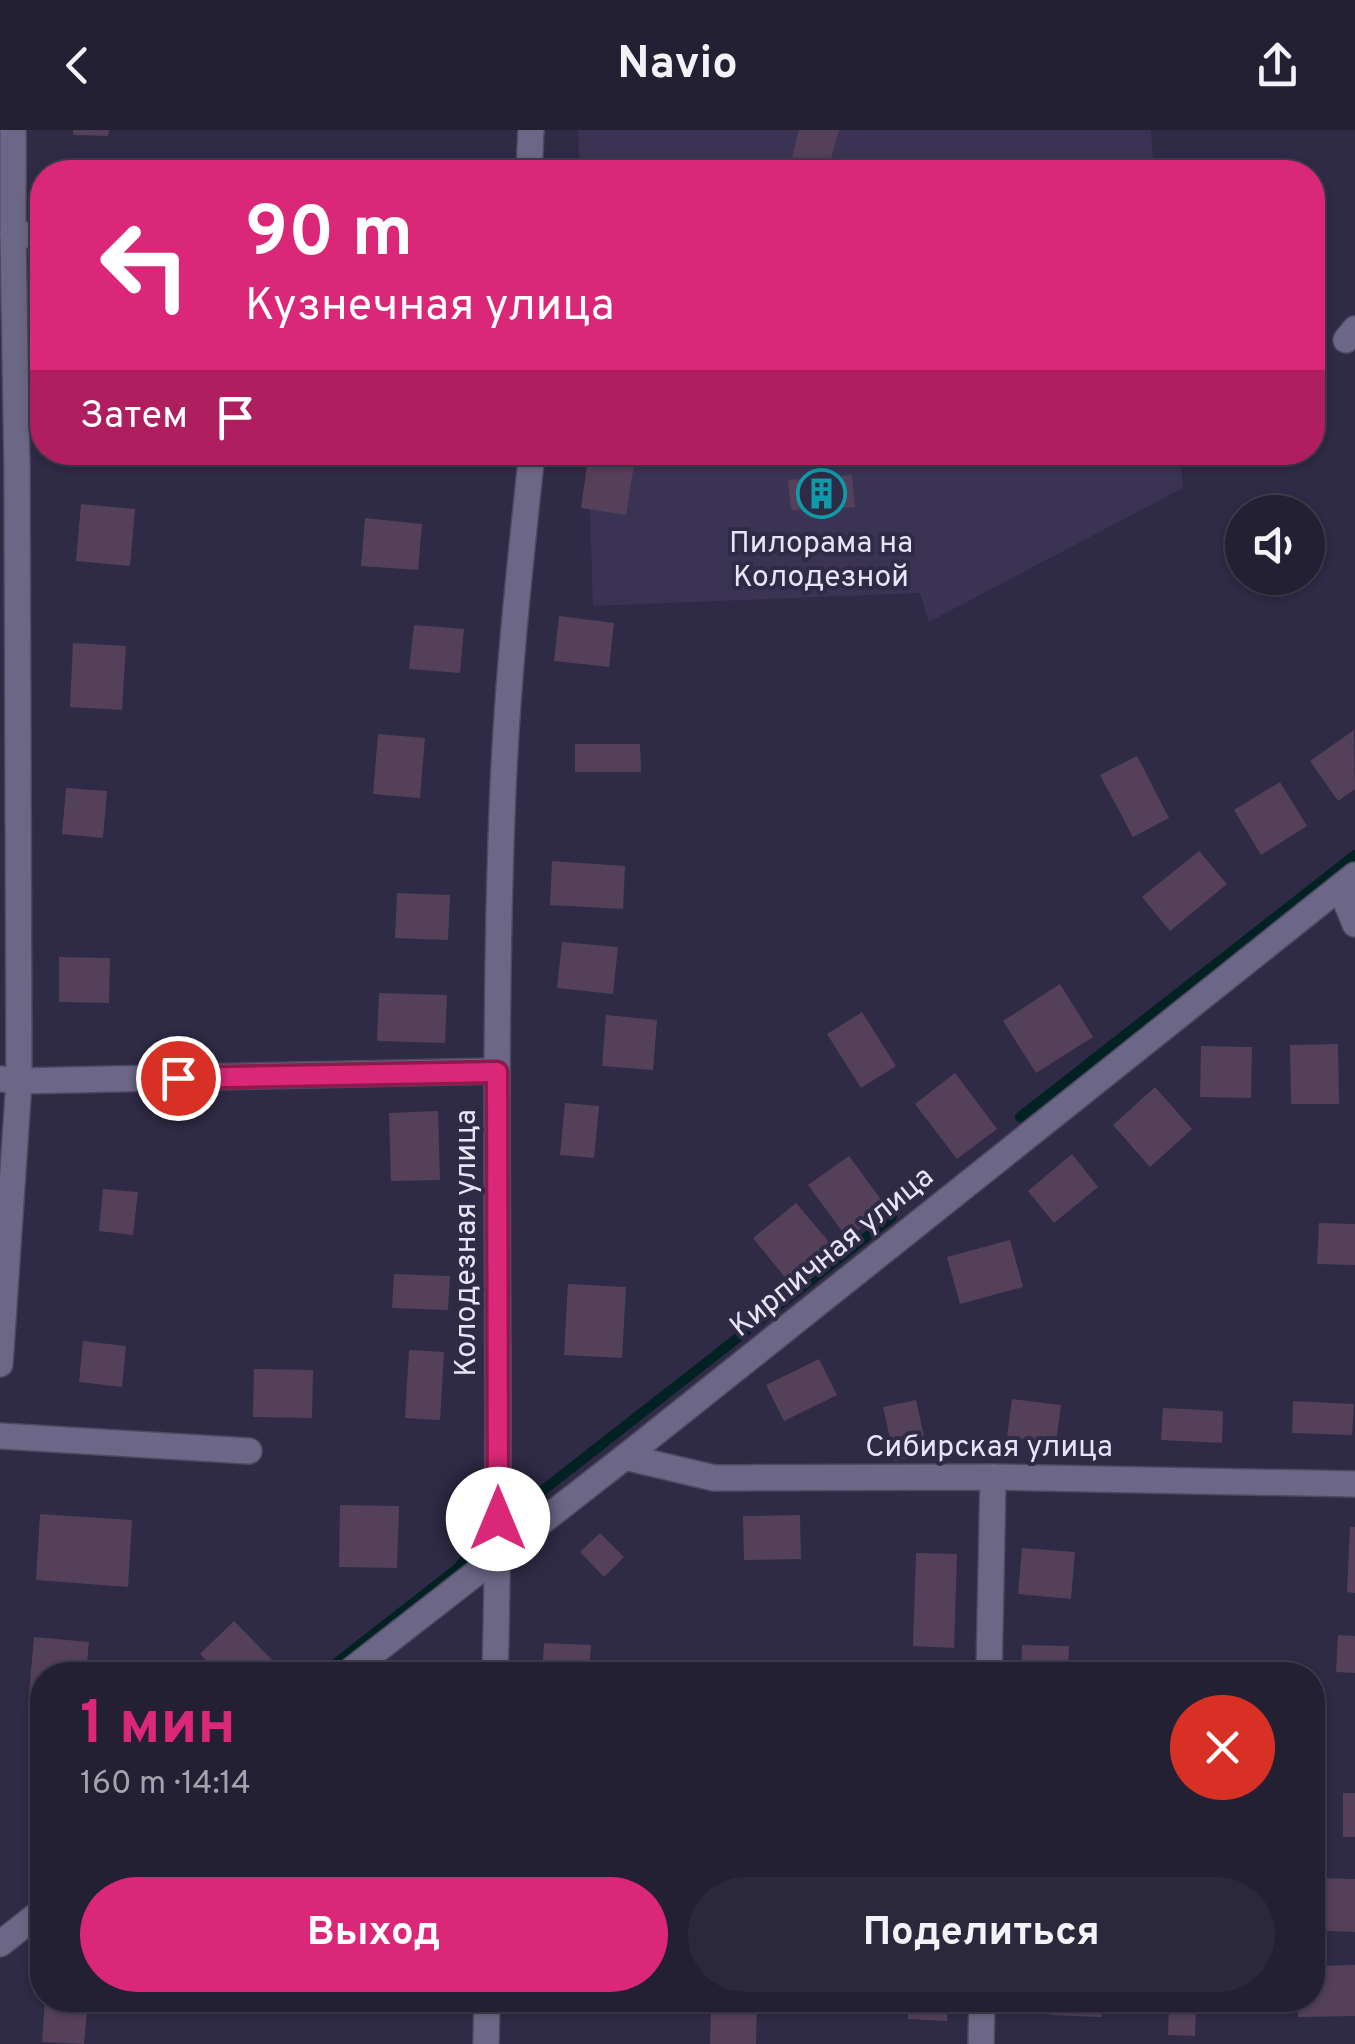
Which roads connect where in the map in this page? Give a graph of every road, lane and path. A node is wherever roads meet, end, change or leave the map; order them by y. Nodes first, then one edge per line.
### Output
1 (13, 130) edge
2 (530, 130) edge
3 (529, 160) edge
4 (12, 234) junction
5 (30, 235) edge
6 (531, 465) edge
7 (9, 469) edge
8 (1348, 881) edge
9 (1355, 924) edge
10 (497, 1072) junction
11 (9, 1080) edge
12 (0, 1364) edge
13 (0, 1436) edge
14 (249, 1451) dead end
15 (626, 1457) junction
16 (993, 1477) junction
17 (1355, 1484) edge
18 (498, 1556) junction
19 (362, 1662) edge
20 (495, 1662) edge
21 (989, 1662) edge
22 (30, 1920) edge
23 (0, 1944) edge
24 (487, 2012) edge
25 (982, 2012) edge
26 (486, 2044) edge
27 (981, 2044) edge

1 - 4 street
2 - 3 street
4 - 5 street
4 - 7 street
6 - 10 street, Колодезная улица
7 - 11 street
8 - 9 street
8 - 15 street, Кирпичная улица
10 - 11 street
10 - 18 street, Колодезная улица
11 - 12 street
13 - 14 street
15 - 16 street, Сибирская улица
15 - 18 street, Кирпичная улица
16 - 17 street, Сибирская улица
16 - 21 street
18 - 19 street, Кирпичная улица
18 - 20 street, Колодезная улица
22 - 23 street
24 - 26 street
25 - 27 street

